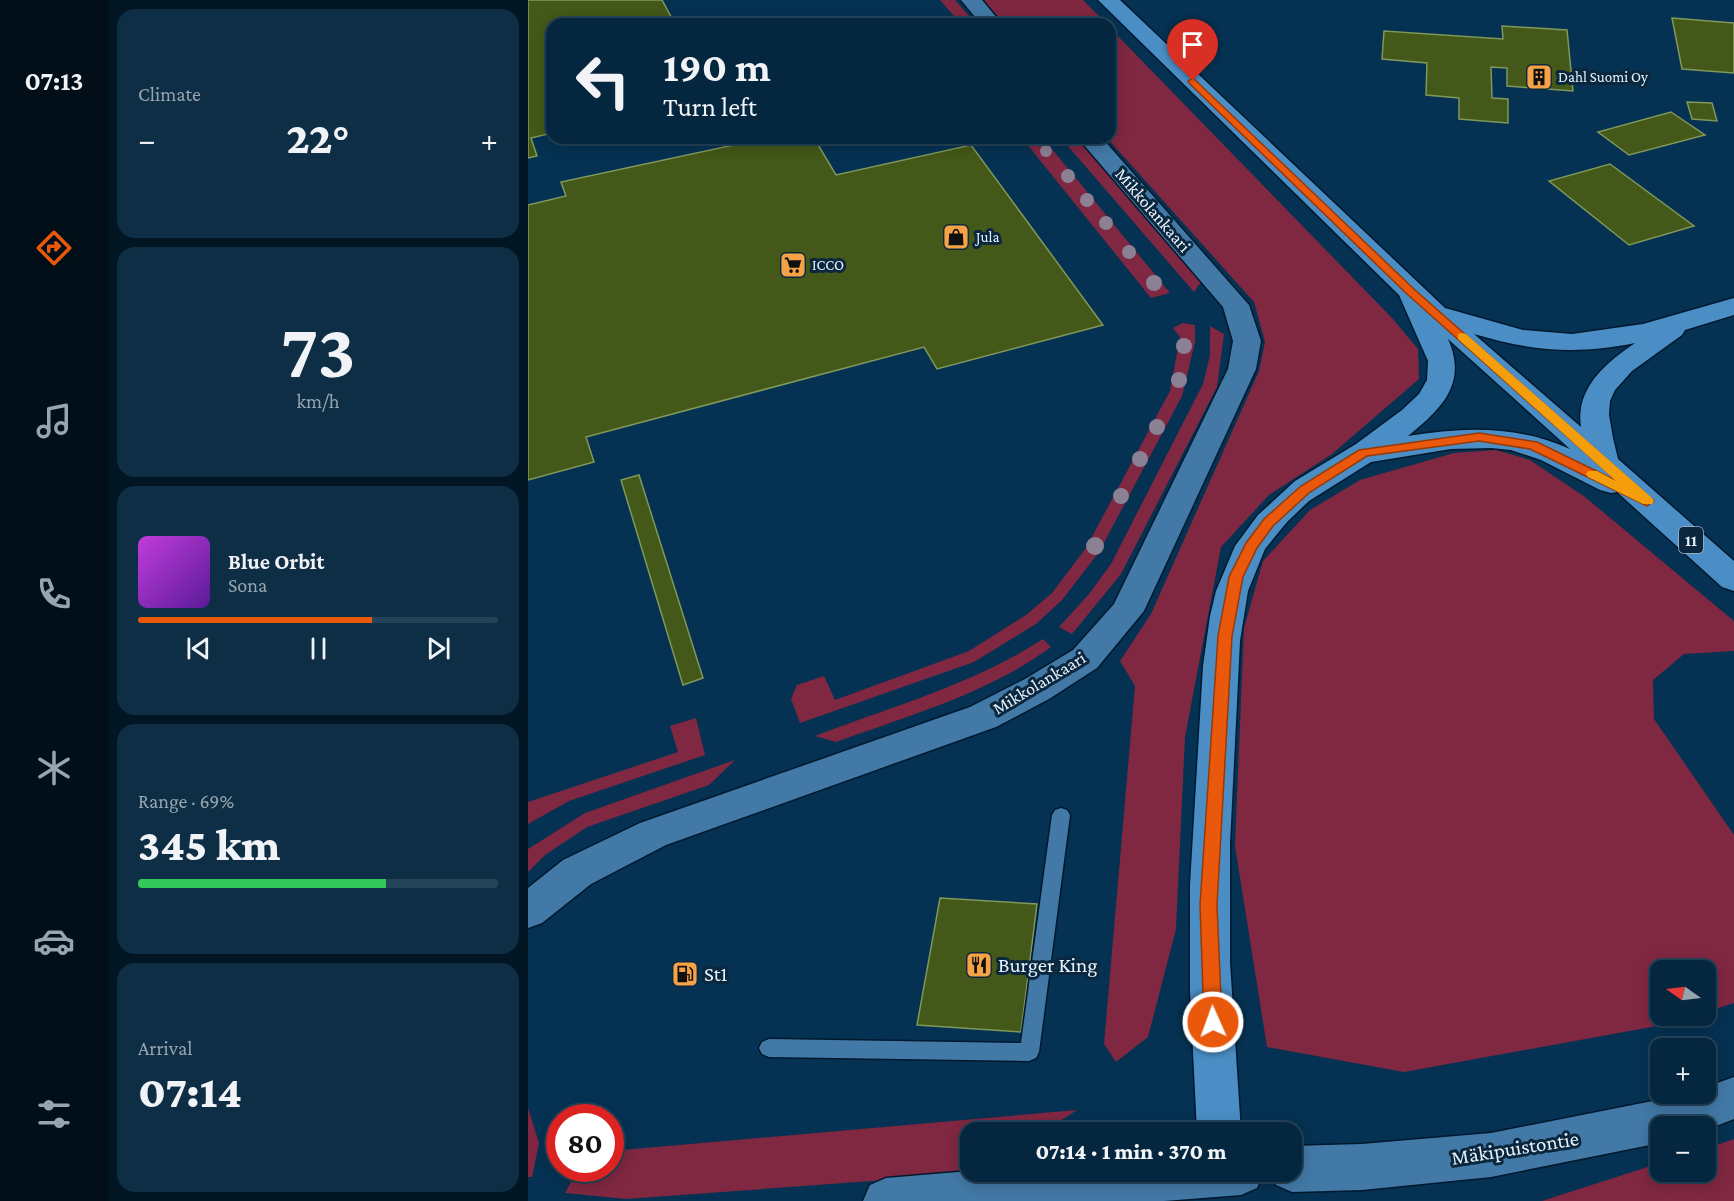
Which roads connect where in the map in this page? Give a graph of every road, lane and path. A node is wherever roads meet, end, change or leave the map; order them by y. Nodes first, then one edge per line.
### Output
1 (971, 0) edge
2 (1108, 0) edge
3 (987, 18) edge
4 (1095, 144) edge
5 (1411, 292) junction
6 (1734, 306) edge
7 (1434, 312) junction
8 (1681, 323) junction
9 (1364, 453) junction
10 (1603, 461) junction
11 (1647, 501) junction
12 (1734, 579) edge
13 (1061, 815) dead end
14 (528, 911) edge
15 (769, 1048) dead end
16 (1734, 1098) edge
17 (1219, 1122) edge
18 (1302, 1169) edge
19 (1106, 1182) edge
20 (886, 1201) edge

1 - 3 street
2 - 5 highway, 11
4 - 14 street, Mikkolankaari
5 - 7 highway, 11
5 - 9 highway
6 - 8 highway
7 - 8 highway
7 - 10 highway, 11
8 - 10 highway
9 - 11 highway
9 - 17 highway
10 - 11 highway, 11
11 - 12 highway, 11
13 - 15 lane
16 - 18 street, Mäkipuistontie
19 - 20 street

